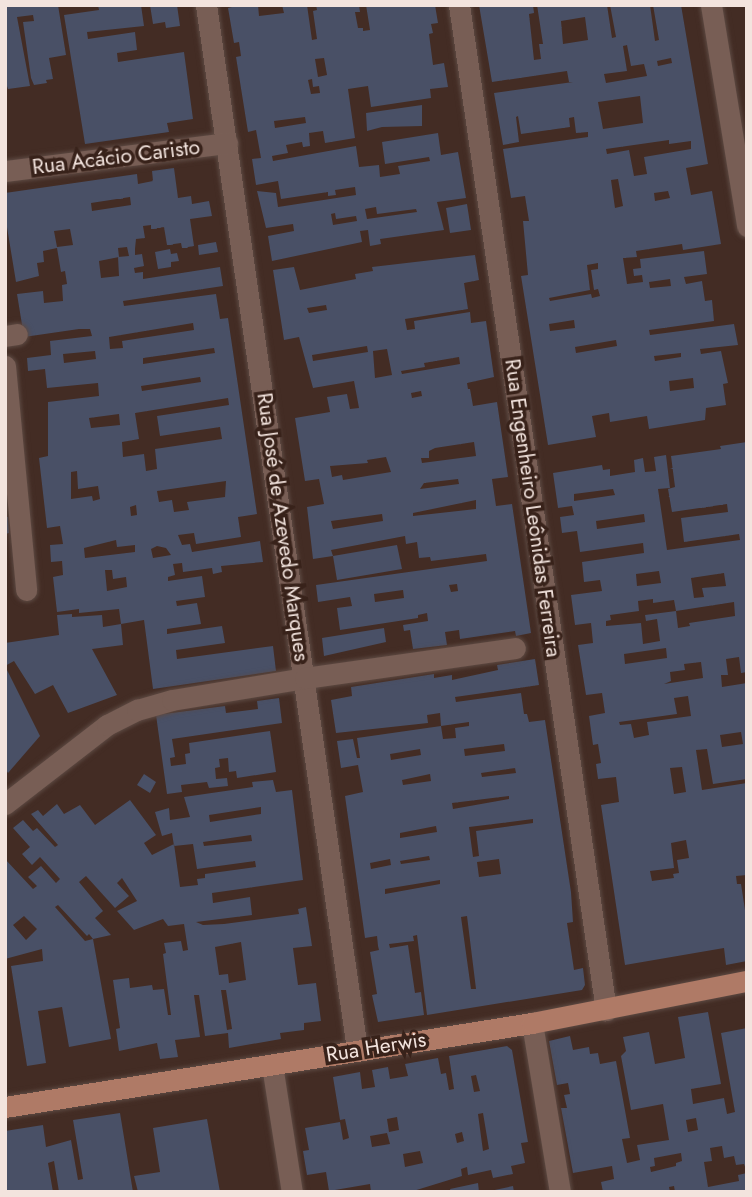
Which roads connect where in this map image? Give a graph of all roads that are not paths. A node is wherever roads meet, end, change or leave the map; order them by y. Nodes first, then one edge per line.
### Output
1 (206, 5) edge
2 (459, 5) edge
3 (711, 5) edge
4 (227, 143) junction
5 (5, 171) edge
6 (747, 226) edge
7 (5, 366) edge
8 (26, 590) dead end
9 (515, 648) dead end
10 (305, 678) junction
11 (5, 804) edge
12 (747, 981) edge
13 (606, 1010) junction
14 (532, 1023) junction
15 (357, 1049) junction
16 (272, 1065) junction
17 (5, 1107) edge
18 (292, 1192) edge
19 (560, 1192) edge

1 - 4 street, Rua José de Azevedo Marques
2 - 13 street, Rua Engenheiro Leônidas Ferreira
3 - 6 street
4 - 5 street, Rua Acácio Caristo
4 - 10 street, Rua José de Azevedo Marques
7 - 8 street
9 - 10 street
10 - 11 street
10 - 15 street, Rua José de Azevedo Marques
12 - 13 main road, Rua Herwis
13 - 14 main road, Rua Herwis
14 - 15 main road, Rua Herwis
14 - 19 street
15 - 16 main road, Rua Herwis
16 - 17 main road, Rua Herwis
16 - 18 street

